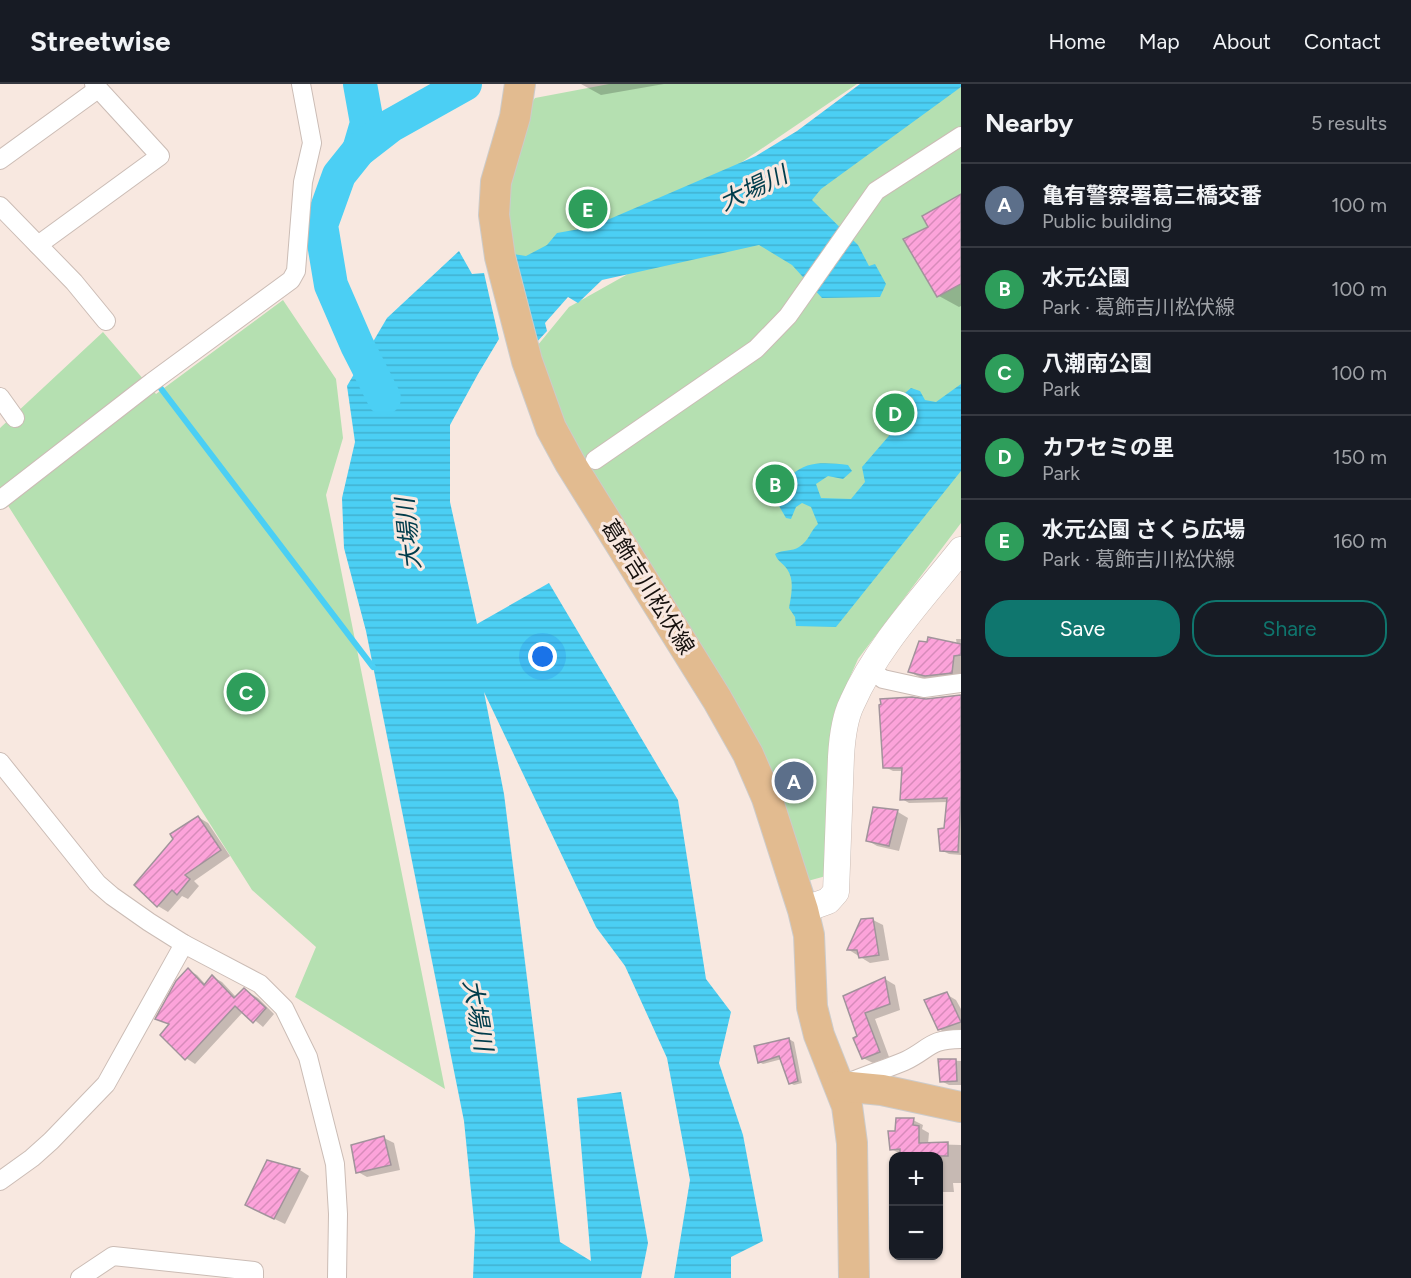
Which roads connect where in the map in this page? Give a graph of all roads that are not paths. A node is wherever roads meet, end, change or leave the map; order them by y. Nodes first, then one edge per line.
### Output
1 (301, 84) edge
2 (520, 84) edge
3 (96, 87) edge
4 (961, 136) edge
5 (0, 160) edge
6 (0, 206) edge
7 (38, 245) junction
8 (106, 321) dead end
9 (0, 397) edge
10 (15, 418) dead end
11 (595, 460) dead end
12 (0, 500) edge
13 (961, 550) edge
14 (869, 669) junction
15 (961, 684) edge
16 (0, 762) edge
17 (803, 910) junction
18 (184, 944) junction
19 (961, 1039) edge
20 (840, 1086) junction
21 (961, 1107) edge
22 (0, 1181) edge
23 (80, 1278) edge
24 (254, 1278) edge
25 (338, 1278) edge
26 (854, 1278) edge

1 - 12 street
2 - 17 main road, 葛飾吉川松伏線
3 - 5 street
3 - 7 street
4 - 11 street
6 - 7 street
7 - 8 street
9 - 10 street
13 - 14 street
14 - 15 street
14 - 17 street
16 - 18 street
17 - 20 main road, 葛飾吉川松伏線
18 - 22 street
18 - 25 street
19 - 20 street
20 - 21 main road
20 - 26 main road, 葛飾吉川松伏線
23 - 24 street

